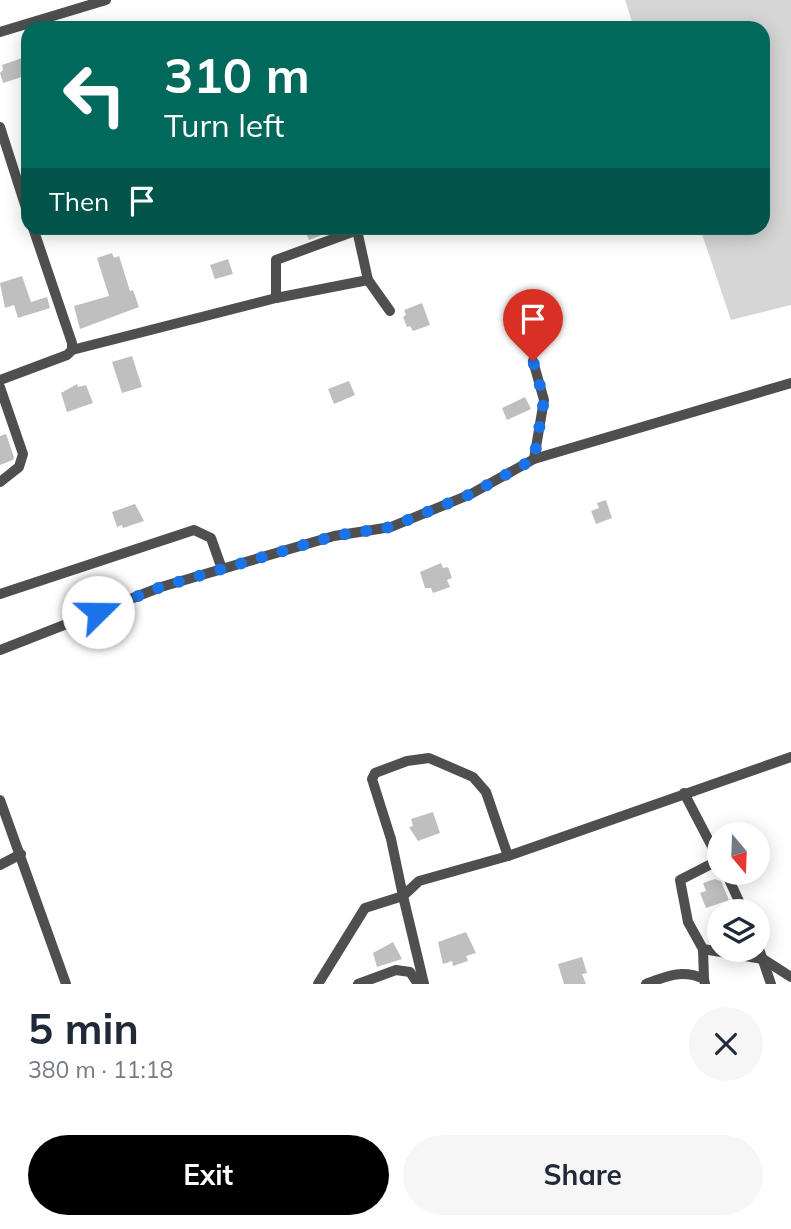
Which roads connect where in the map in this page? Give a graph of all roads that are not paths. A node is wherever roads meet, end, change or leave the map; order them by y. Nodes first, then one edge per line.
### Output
1 (106, 0) edge
2 (36, 21) edge
3 (21, 26) edge
4 (0, 32) edge
5 (0, 127) edge
6 (21, 192) edge
7 (35, 235) edge
8 (344, 235) edge
9 (361, 235) edge
10 (368, 280) junction
11 (276, 298) junction
12 (390, 311) dead end
13 (72, 350) junction
14 (533, 361) dead end
15 (0, 380) edge
16 (791, 383) edge
17 (0, 387) edge
18 (534, 459) junction
19 (0, 482) edge
20 (222, 569) junction
21 (0, 594) edge
22 (0, 650) edge
23 (791, 757) edge
24 (684, 793) junction
25 (0, 800) edge
26 (707, 837) edge
27 (20, 855) junction
28 (508, 856) junction
29 (0, 865) edge
30 (707, 866) edge
31 (403, 896) junction
32 (703, 949) junction
33 (707, 950) edge
34 (764, 962) edge
35 (768, 962) edge
36 (791, 977) edge
37 (705, 981) edge
38 (66, 984) edge
39 (318, 984) edge
40 (358, 984) edge
41 (418, 984) edge
42 (424, 984) edge
43 (646, 984) edge
44 (771, 984) edge

1 - 2 street
3 - 4 street
5 - 6 street
7 - 13 street
8 - 11 street
9 - 10 street
10 - 11 street
10 - 12 street
11 - 13 street
13 - 15 street
14 - 18 street
16 - 18 street
17 - 19 street
18 - 20 street
20 - 21 street
20 - 22 street
23 - 24 street
24 - 26 street
24 - 28 street
25 - 27 street
27 - 29 street
27 - 38 street
28 - 31 street
28 - 31 street
30 - 32 street
31 - 39 street
31 - 42 street
32 - 33 street
32 - 37 street
34 - 44 street
35 - 36 street
37 - 43 street
40 - 41 street

